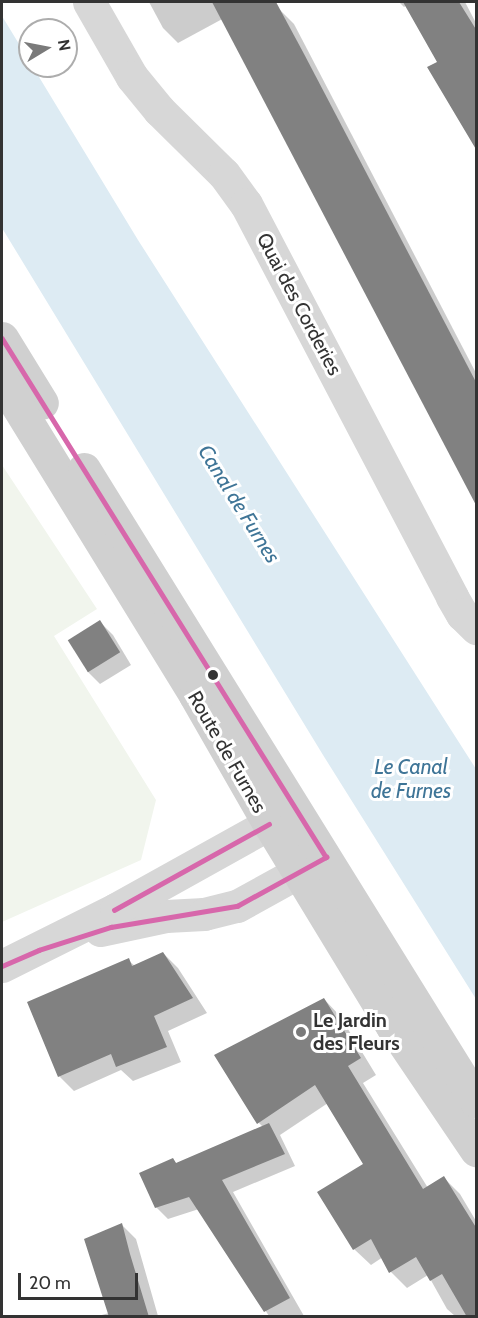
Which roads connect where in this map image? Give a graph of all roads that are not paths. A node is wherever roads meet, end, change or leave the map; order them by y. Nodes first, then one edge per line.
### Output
1 (89, 2) edge
2 (2, 338) edge
3 (2, 381) edge
4 (477, 628) edge
5 (282, 817) junction
6 (312, 865) junction
7 (39, 950) junction
8 (2, 966) edge
9 (477, 1101) edge
10 (477, 1150) edge

1 - 4 street, Quai des Corderies
2 - 5 main road, Route de Furnes
3 - 5 main road, Route de Furnes
5 - 6 main road, Route de Furnes
5 - 7 street
6 - 7 street
6 - 9 main road, Route de Furnes
6 - 10 main road, Route de Furnes
7 - 8 street

